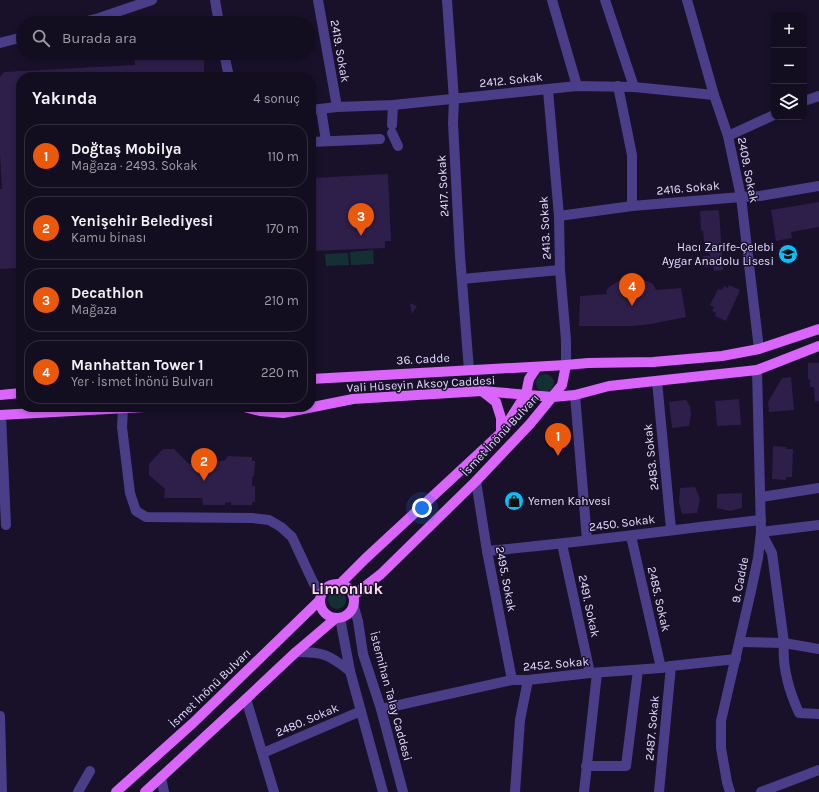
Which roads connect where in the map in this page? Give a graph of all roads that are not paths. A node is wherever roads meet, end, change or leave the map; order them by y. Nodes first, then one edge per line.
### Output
1 (152, 0) edge
2 (215, 0) edge
3 (318, 0) edge
4 (447, 0) edge
5 (552, 0) edge
6 (605, 0) edge
7 (687, 0) edge
8 (106, 16) edge
9 (218, 16) edge
10 (16, 39) edge
11 (0, 43) edge
12 (225, 60) edge
13 (228, 72) edge
14 (577, 86) junction
15 (618, 86) junction
16 (634, 87) junction
17 (548, 90) junction
18 (714, 95) junction
19 (819, 96) edge
20 (454, 100) junction
21 (807, 100) edge
22 (393, 105) junction
23 (336, 107) junction
24 (322, 109) junction
25 (316, 110) edge
26 (771, 116) edge
27 (728, 136) junction
28 (380, 139) dead end
29 (326, 141) junction
30 (316, 142) edge
31 (398, 146) dead end
32 (819, 186) edge
33 (741, 197) junction
34 (632, 206) junction
35 (559, 216) junction
36 (560, 270) junction
37 (462, 279) junction
38 (819, 329) edge
39 (819, 346) edge
40 (759, 349) junction
41 (566, 365) junction
42 (538, 367) junction
43 (469, 370) junction
44 (757, 370) junction
45 (316, 379) edge
46 (657, 381) junction
47 (482, 391) junction
48 (0, 394) edge
49 (16, 394) edge
50 (526, 394) junction
51 (575, 395) junction
52 (553, 397) junction
53 (316, 405) edge
54 (62, 412) edge
55 (123, 412) edge
56 (0, 415) edge
57 (501, 433) junction
58 (476, 482) junction
59 (819, 488) edge
60 (761, 497) junction
61 (761, 520) junction
62 (6, 525) dead end
63 (819, 525) edge
64 (671, 530) junction
65 (761, 532) junction
66 (631, 536) junction
67 (587, 540) junction
68 (562, 544) junction
69 (487, 551) junction
70 (341, 583) junction
71 (354, 595) junction
72 (321, 597) junction
73 (354, 607) junction
74 (338, 618) junction
75 (740, 642) junction
76 (784, 643) junction
77 (819, 648) edge
78 (296, 652) junction
79 (736, 659) junction
80 (666, 667) junction
81 (638, 670) junction
82 (350, 671) junction
83 (593, 673) junction
84 (512, 680) junction
85 (528, 680) junction
86 (246, 699) junction
87 (381, 709) junction
88 (361, 711) junction
89 (819, 714) edge
90 (0, 716) edge
91 (263, 753) junction
92 (586, 766) junction
93 (819, 770) edge
94 (90, 771) dead end
95 (161, 777) junction
96 (2, 792) edge
97 (78, 792) edge
98 (116, 792) edge
99 (144, 792) edge
100 (164, 792) edge
101 (274, 792) edge
102 (383, 792) edge
103 (403, 792) edge
104 (515, 792) edge
105 (584, 792) edge
106 (659, 792) edge
107 (730, 792) edge
108 (761, 792) edge

1 - 8 street
2 - 9 street
3 - 23 street, 2419. Sokak
4 - 20 street, 2417. Sokak
5 - 14 street
6 - 16 street
7 - 18 street, 2409. Sokak
10 - 11 street
12 - 13 street
14 - 15 street, 2412. Sokak
14 - 17 street, 2412. Sokak
15 - 16 street, 2412. Sokak
15 - 34 street
16 - 18 street, 2412. Sokak
17 - 20 street, 2412. Sokak
17 - 35 street, 2413. Sokak
18 - 27 street, 2409. Sokak
19 - 21 street
20 - 22 street, 2412. Sokak
20 - 37 street, 2417. Sokak
22 - 23 street, 2412. Sokak
22 - 31 street
23 - 24 street, 2412. Sokak
24 - 25 street, 2412. Sokak
24 - 29 street
26 - 27 street
27 - 33 street, 2409. Sokak
28 - 29 street
29 - 30 street
32 - 33 street, 2416. Sokak
33 - 34 street, 2416. Sokak
33 - 40 street, 2409. Sokak
34 - 35 street, 2416. Sokak
35 - 36 street, 2413. Sokak
36 - 37 street
36 - 41 street, 2413. Sokak
37 - 43 street, 2417. Sokak
38 - 40 main road
39 - 44 main road, İsmet İnönü Bulvarı
40 - 41 main road
41 - 42 main road
41 - 52 main road
42 - 43 main road, 36. Cadde
42 - 50 main road, İsmet İnönü Bulvarı
43 - 45 main road, 36. Cadde
44 - 46 main road, İsmet İnönü Bulvarı
44 - 60 street, 9. Cadde
46 - 51 main road, İsmet İnönü Bulvarı
46 - 64 street, 2483. Sokak
47 - 50 main road, Vali Hüseyin Aksoy Caddesi
47 - 53 main road, Vali Hüseyin Aksoy Caddesi
47 - 57 main road
48 - 49 main road
50 - 52 main road, Vali Hüseyin Aksoy Caddesi
50 - 57 main road, İsmet İnönü Bulvarı
51 - 52 main road, İsmet İnönü Bulvarı
51 - 67 street
52 - 58 main road, İsmet İnönü Bulvarı
54 - 56 main road
55 - 72 street
56 - 62 street
57 - 70 main road, İsmet İnönü Bulvarı
58 - 69 street, 2495. Sokak
58 - 71 main road, İsmet İnönü Bulvarı
59 - 60 street
60 - 61 street, 9. Cadde
61 - 64 street, 2450. Sokak
61 - 65 street, 9. Cadde
63 - 65 street
64 - 66 street, 2450. Sokak
65 - 75 street, 9. Cadde
65 - 76 street
66 - 67 street, 2450. Sokak
66 - 80 street, 2485. Sokak
67 - 68 street, 2450. Sokak
68 - 69 street, 2450. Sokak
68 - 83 street, 2491. Sokak
69 - 84 street, 2495. Sokak
70 - 71 main road
70 - 72 main road
71 - 73 main road
72 - 74 main road
72 - 98 main road, İsmet İnönü Bulvarı
73 - 74 main road
73 - 87 street, İstemihan Talay Caddesi
74 - 78 main road
74 - 82 street
75 - 76 street
75 - 79 street, 9. Cadde
76 - 77 street
76 - 89 street
78 - 82 street
78 - 86 main road
79 - 80 street, 2452. Sokak
79 - 107 street, 9. Cadde
80 - 81 street, 2452. Sokak
80 - 106 street, 2487. Sokak
81 - 83 street, 2452. Sokak
81 - 92 street
82 - 88 street
83 - 85 street, 2452. Sokak
83 - 92 street, 2491. Sokak
84 - 85 street, 2452. Sokak
84 - 87 street, 2452. Sokak
85 - 104 street
86 - 91 street
86 - 95 main road
87 - 103 street, İstemihan Talay Caddesi
88 - 91 street, 2480. Sokak
88 - 102 street
90 - 96 street
91 - 101 street
92 - 105 street, 2491. Sokak
93 - 108 street
94 - 97 street
95 - 99 main road
95 - 100 street

